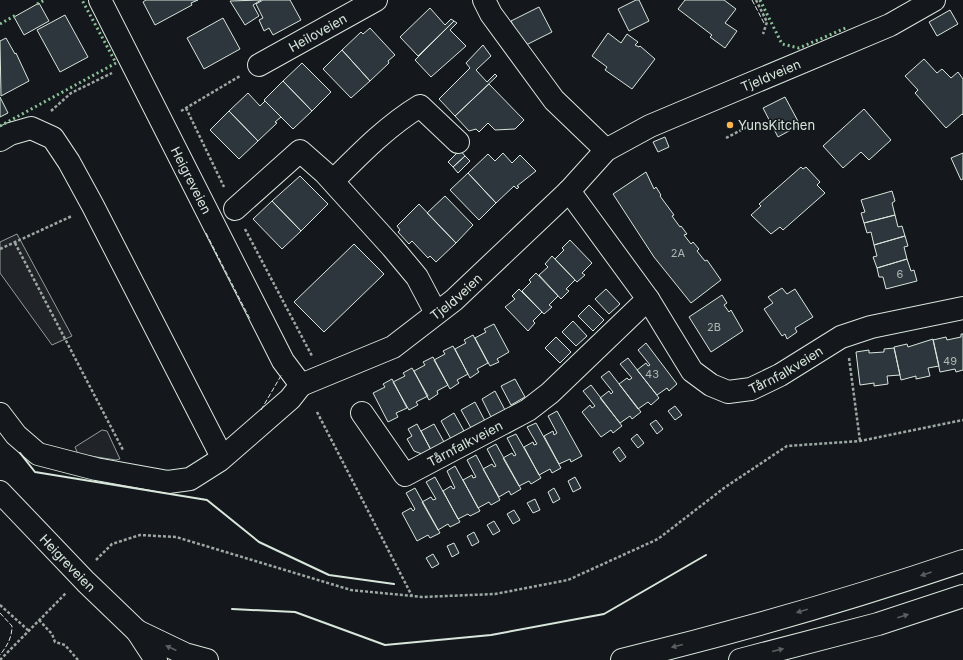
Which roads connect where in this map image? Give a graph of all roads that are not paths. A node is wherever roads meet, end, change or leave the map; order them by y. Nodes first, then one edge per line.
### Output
1 (100, 0) edge
2 (376, 0) edge
3 (484, 0) edge
4 (934, 0) edge
5 (259, 65) road end
6 (0, 140) edge
7 (458, 142) dead end
8 (606, 150) junction
9 (333, 181) junction
10 (569, 191) junction
11 (235, 209) road end
12 (648, 298) junction
13 (963, 308) edge
14 (436, 313) junction
15 (301, 385) junction
16 (362, 413) dead end
17 (0, 414) edge
18 (222, 457) junction
19 (0, 492) edge
20 (963, 561) edge
21 (963, 596) edge
22 (137, 631) junction
23 (156, 660) edge
24 (207, 660) edge
25 (622, 660) edge
26 (740, 660) edge

1 - 15 main road, Heigreveien
2 - 5 main road, Heiloveien
3 - 8 main road
4 - 8 main road, Tjeldveien
6 - 18 main road
7 - 9 main road
8 - 10 main road, Tjeldveien
9 - 11 main road
9 - 14 main road
10 - 12 main road, Tårnfalkveien
10 - 14 main road, Tjeldveien
12 - 13 main road, Tårnfalkveien
12 - 16 main road, Tårnfalkveien
14 - 15 main road, Tjeldveien
15 - 18 main road
17 - 18 main road
19 - 22 main road, Heigreveien
20 -> 25 main road
26 -> 21 main road
22 - 23 main road, Heigreveien
24 -> 22 main road, Heigreveien

